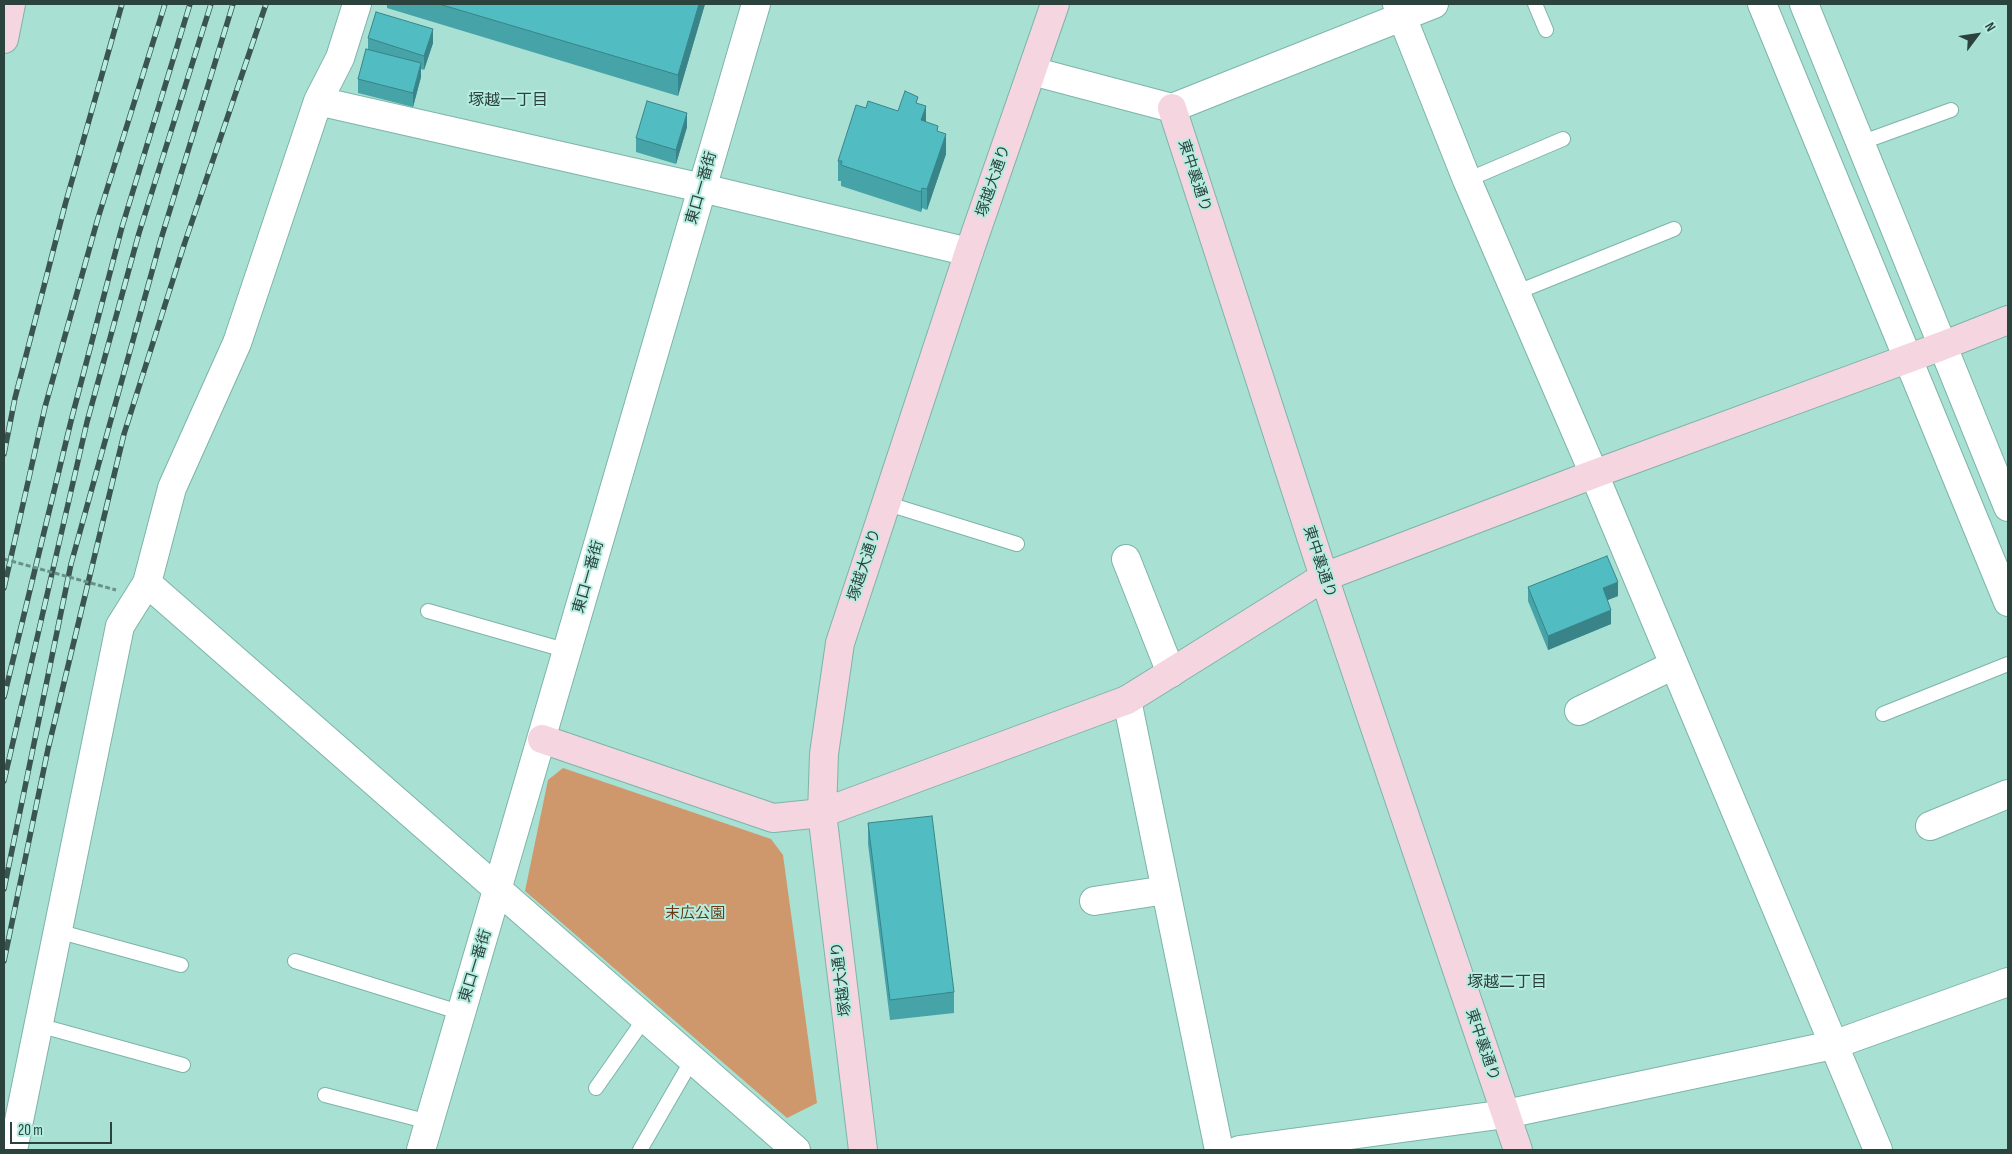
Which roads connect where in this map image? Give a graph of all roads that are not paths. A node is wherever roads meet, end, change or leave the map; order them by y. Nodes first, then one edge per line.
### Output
1 (12, 4) edge
2 (357, 4) edge
3 (756, 4) edge
4 (1055, 4) edge
5 (1434, 4) edge
6 (1535, 4) edge
7 (1762, 4) edge
8 (1804, 4) edge
9 (1400, 10) edge
10 (1546, 30) dead end
11 (4, 39) edge
12 (1032, 71) junction
13 (318, 102) junction
14 (1172, 108) junction
15 (1951, 110) dead end
16 (1563, 139) dead end
17 (1860, 143) junction
18 (1467, 180) junction
19 (702, 188) junction
20 (1674, 228) dead end
21 (969, 252) junction
22 (1516, 293) junction
23 (2008, 320) edge
24 (1942, 346) junction
25 (1908, 359) junction
26 (1594, 474) junction
27 (885, 503) junction
28 (2008, 507) edge
29 (1018, 544) dead end
30 (1126, 558) dead end
31 (1324, 577) junction
32 (147, 583) junction
33 (2008, 602) edge
34 (428, 611) dead end
35 (568, 651) junction
36 (2008, 664) edge
37 (1674, 666) junction
38 (1171, 673) junction
39 (1127, 700) junction
40 (1579, 711) dead end
41 (1883, 714) dead end
42 (542, 740) junction
43 (2008, 794) edge
44 (822, 813) junction
45 (1930, 826) dead end
46 (498, 890) junction
47 (1166, 890) junction
48 (1094, 901) dead end
49 (58, 931) junction
50 (295, 961) dead end
51 (181, 965) dead end
52 (2008, 982) edge
53 (462, 1013) junction
54 (645, 1018) junction
55 (38, 1025) junction
56 (1834, 1045) junction
57 (692, 1060) junction
58 (183, 1065) dead end
59 (596, 1088) dead end
60 (325, 1095) dead end
61 (1506, 1114) junction
62 (430, 1122) junction
63 (12, 1150) edge
64 (421, 1150) edge
65 (640, 1150) edge
66 (796, 1150) edge
67 (863, 1150) edge
68 (1218, 1150) edge
69 (1239, 1150) edge
70 (1518, 1150) edge
71 (1878, 1150) edge

1 - 11 street
2 - 13 street
3 - 19 street, 東口一番街
4 - 12 street, 塚越大通り
5 - 9 street
6 - 10 lane
7 - 25 street
8 - 17 street
9 - 14 street
9 - 18 street
12 - 14 street
12 - 21 street, 塚越大通り
13 - 19 street
13 - 32 street
14 - 31 street, 東中裏通り
15 - 17 lane
16 - 18 lane
17 - 24 street
18 - 22 street
19 - 21 street
19 - 35 street, 東口一番街
20 - 22 lane
21 - 27 street, 塚越大通り
22 - 26 street
23 - 24 street
24 - 25 street
24 - 28 street
25 - 26 street
25 - 33 street
26 - 31 street
26 - 37 street
27 - 29 lane
27 - 44 street, 塚越大通り
30 - 38 street
31 - 38 street
31 - 61 street, 東中裏通り
32 - 46 street
32 - 49 street
34 - 35 lane
35 - 42 street, 東口一番街
36 - 41 lane
37 - 40 street
37 - 56 street
38 - 39 street
39 - 44 street
39 - 47 street
42 - 44 street
42 - 46 street, 東口一番街
43 - 45 street
44 - 67 street, 塚越大通り
46 - 53 street, 東口一番街
46 - 54 street
47 - 48 street
47 - 68 street
49 - 51 lane
49 - 55 street
50 - 53 lane
52 - 56 street
53 - 62 street, 東口一番街
54 - 57 street
54 - 59 lane
55 - 58 lane
55 - 63 street
56 - 61 street
56 - 71 street
57 - 65 lane
57 - 66 street
60 - 62 lane
61 - 69 street
61 - 70 street, 東中裏通り
62 - 64 street, 東口一番街

